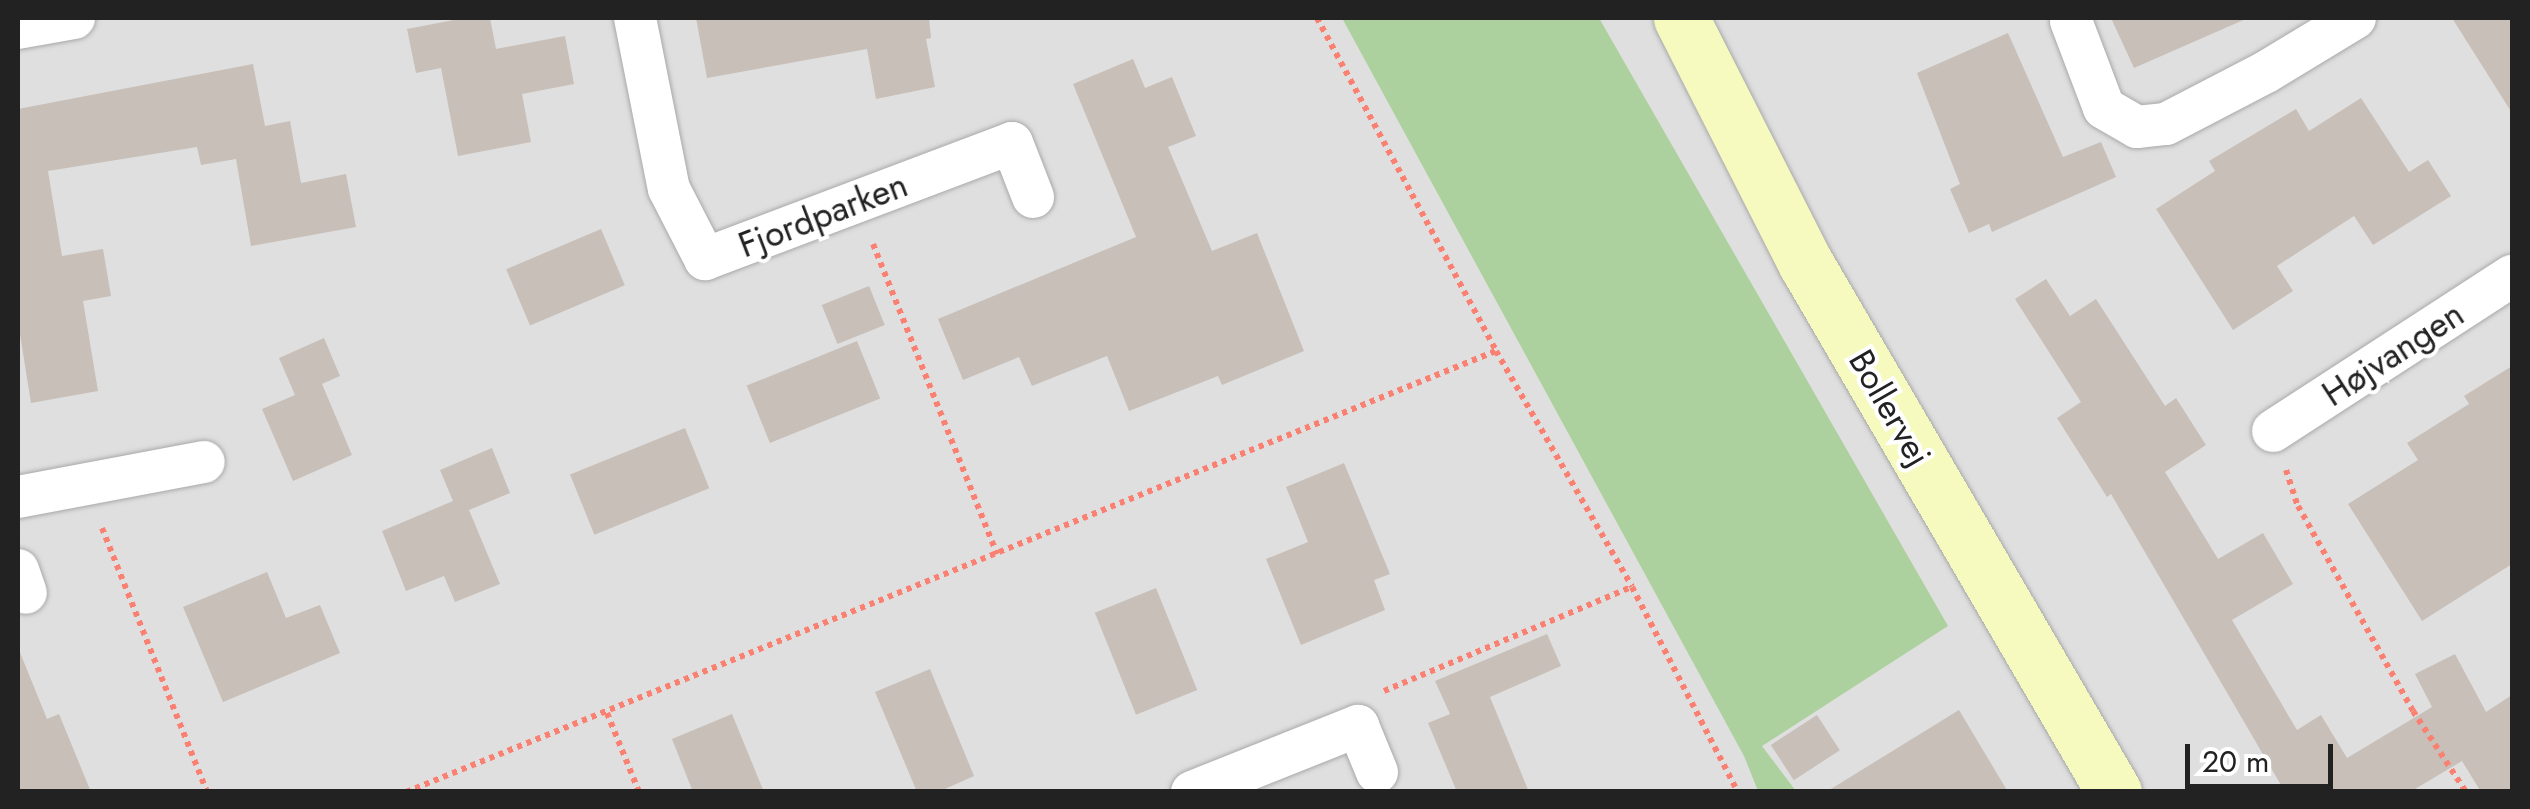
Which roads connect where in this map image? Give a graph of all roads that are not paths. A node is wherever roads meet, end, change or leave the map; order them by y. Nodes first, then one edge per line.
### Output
1 (74, 18) edge
2 (635, 18) edge
3 (1681, 18) edge
4 (2354, 18) edge
5 (2071, 21) dead end
6 (18, 28) edge
7 (1033, 197) dead end
8 (2512, 276) edge
9 (2274, 431) road end
10 (204, 462) dead end
11 (18, 497) edge
12 (1376, 772) dead end
13 (1192, 792) edge
14 (2114, 792) edge

1 - 6 street
2 - 7 street, Fjordparken
3 - 14 main road, Bollervej
4 - 5 street
8 - 9 street, Højvangen
10 - 11 street
12 - 13 street

